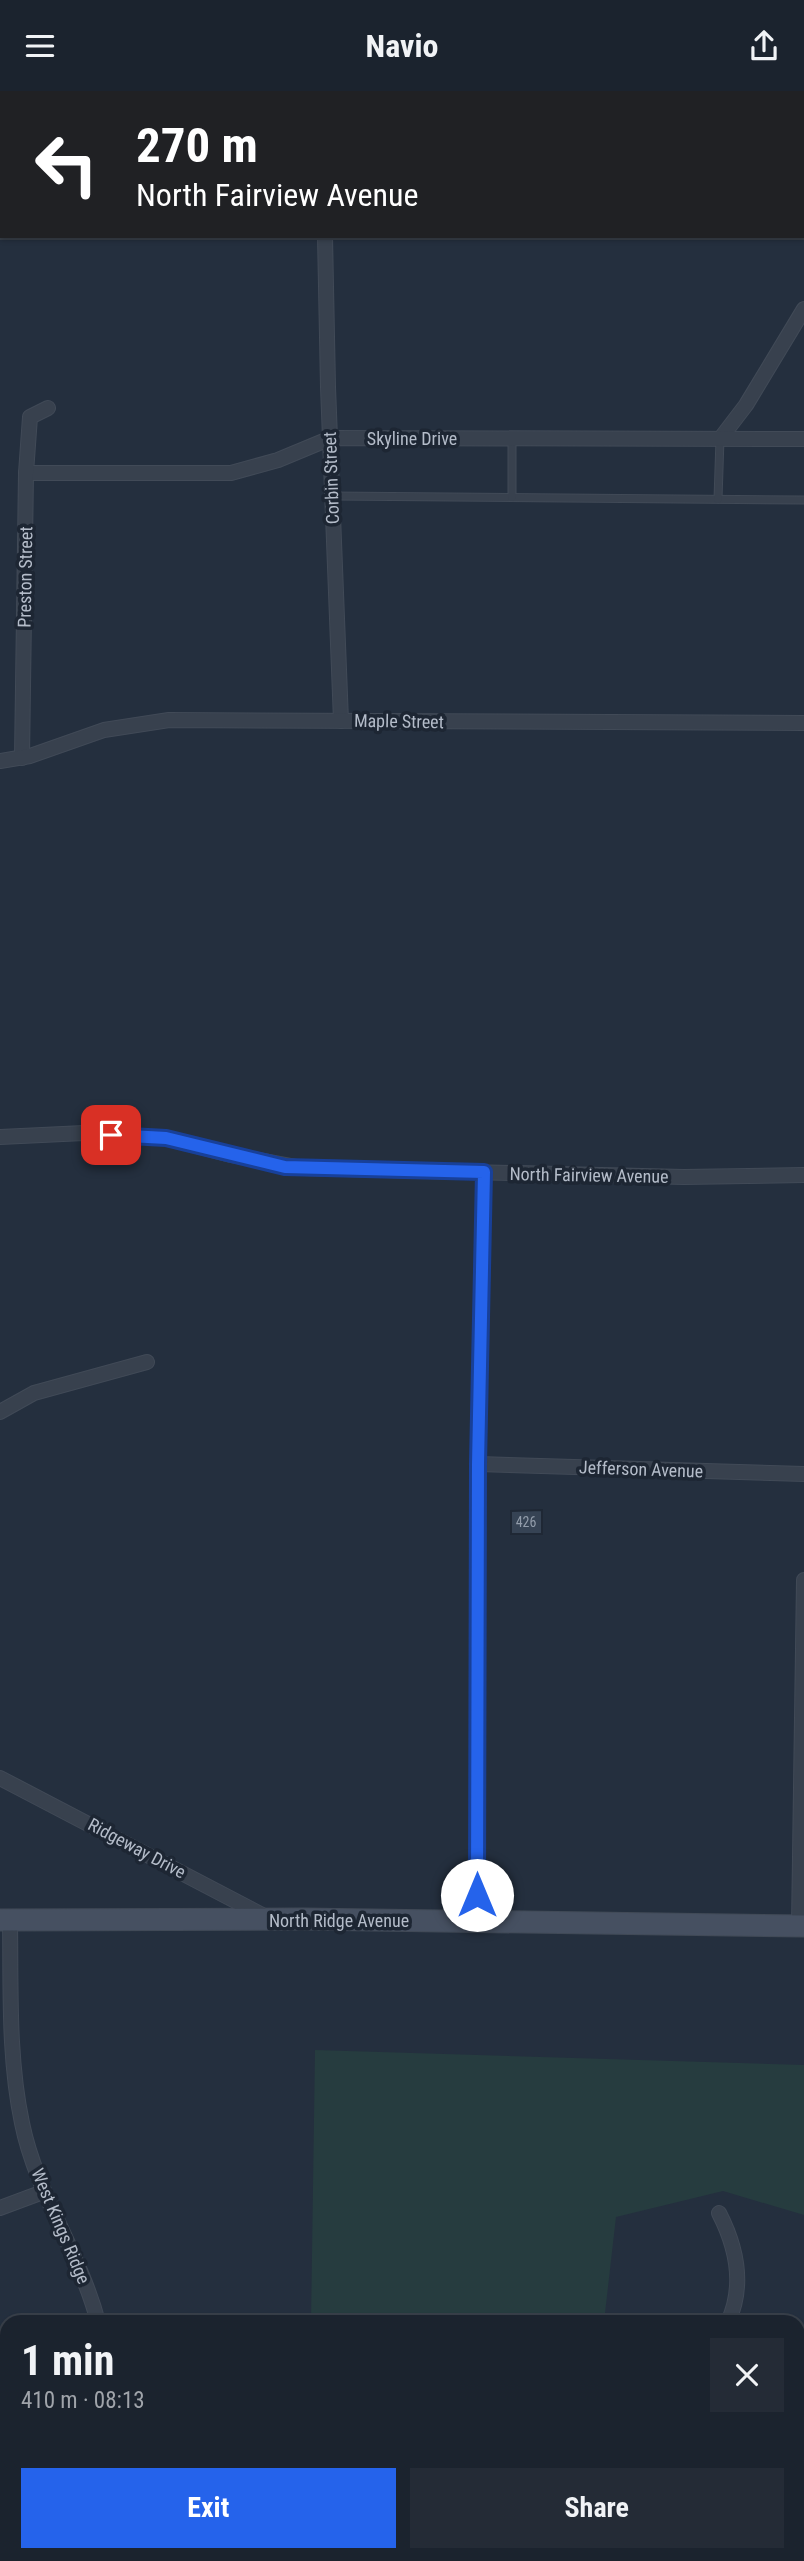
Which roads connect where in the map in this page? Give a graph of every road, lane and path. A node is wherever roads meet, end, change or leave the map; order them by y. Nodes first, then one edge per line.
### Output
1 (325, 238) edge
2 (804, 309) edge
3 (48, 408) dead end
4 (331, 438) junction
5 (512, 438) junction
6 (720, 439) junction
7 (804, 439) edge
8 (26, 473) junction
9 (332, 496) junction
10 (512, 498) junction
11 (718, 499) junction
12 (804, 499) edge
13 (341, 720) junction
14 (804, 723) edge
15 (22, 758) junction
16 (0, 761) edge
17 (0, 1137) edge
18 (484, 1172) junction
19 (804, 1175) edge
20 (147, 1362) dead end
21 (0, 1412) edge
22 (478, 1464) junction
23 (804, 1474) edge
24 (804, 1580) edge
25 (0, 1778) edge
26 (5, 1920) edge
27 (273, 1920) junction
28 (477, 1922) junction
29 (802, 1926) edge
30 (43, 2192) junction
31 (0, 2208) edge
32 (719, 2213) dead end
33 (96, 2315) edge
34 (730, 2315) edge

1 - 4 street, Corbin Street
2 - 6 street
3 - 8 street, Preston Street
4 - 5 street, Skyline Drive
4 - 8 street, Skyline Drive
4 - 9 street, Corbin Street
5 - 6 street, Skyline Drive
5 - 10 lane
6 - 7 street, Skyline Drive
6 - 11 lane
8 - 15 street, Preston Street
9 - 10 lane
9 - 13 street, Corbin Street
10 - 11 lane
11 - 12 lane
13 - 14 street, Maple Street
13 - 15 street, Maple Street
15 - 16 street, Maple Street
17 - 18 street, North Fairview Avenue
18 - 19 street, North Fairview Avenue
18 - 22 street
20 - 21 street
22 - 23 street, Jefferson Avenue
22 - 28 street
24 - 29 street
25 - 27 street, Ridgeway Drive
26 - 27 street, North Ridge Avenue
26 - 30 street, West Kings Ridge
27 - 28 street, North Ridge Avenue
28 - 29 street, North Ridge Avenue
30 - 31 street
30 - 33 street, West Kings Ridge
32 - 34 street

